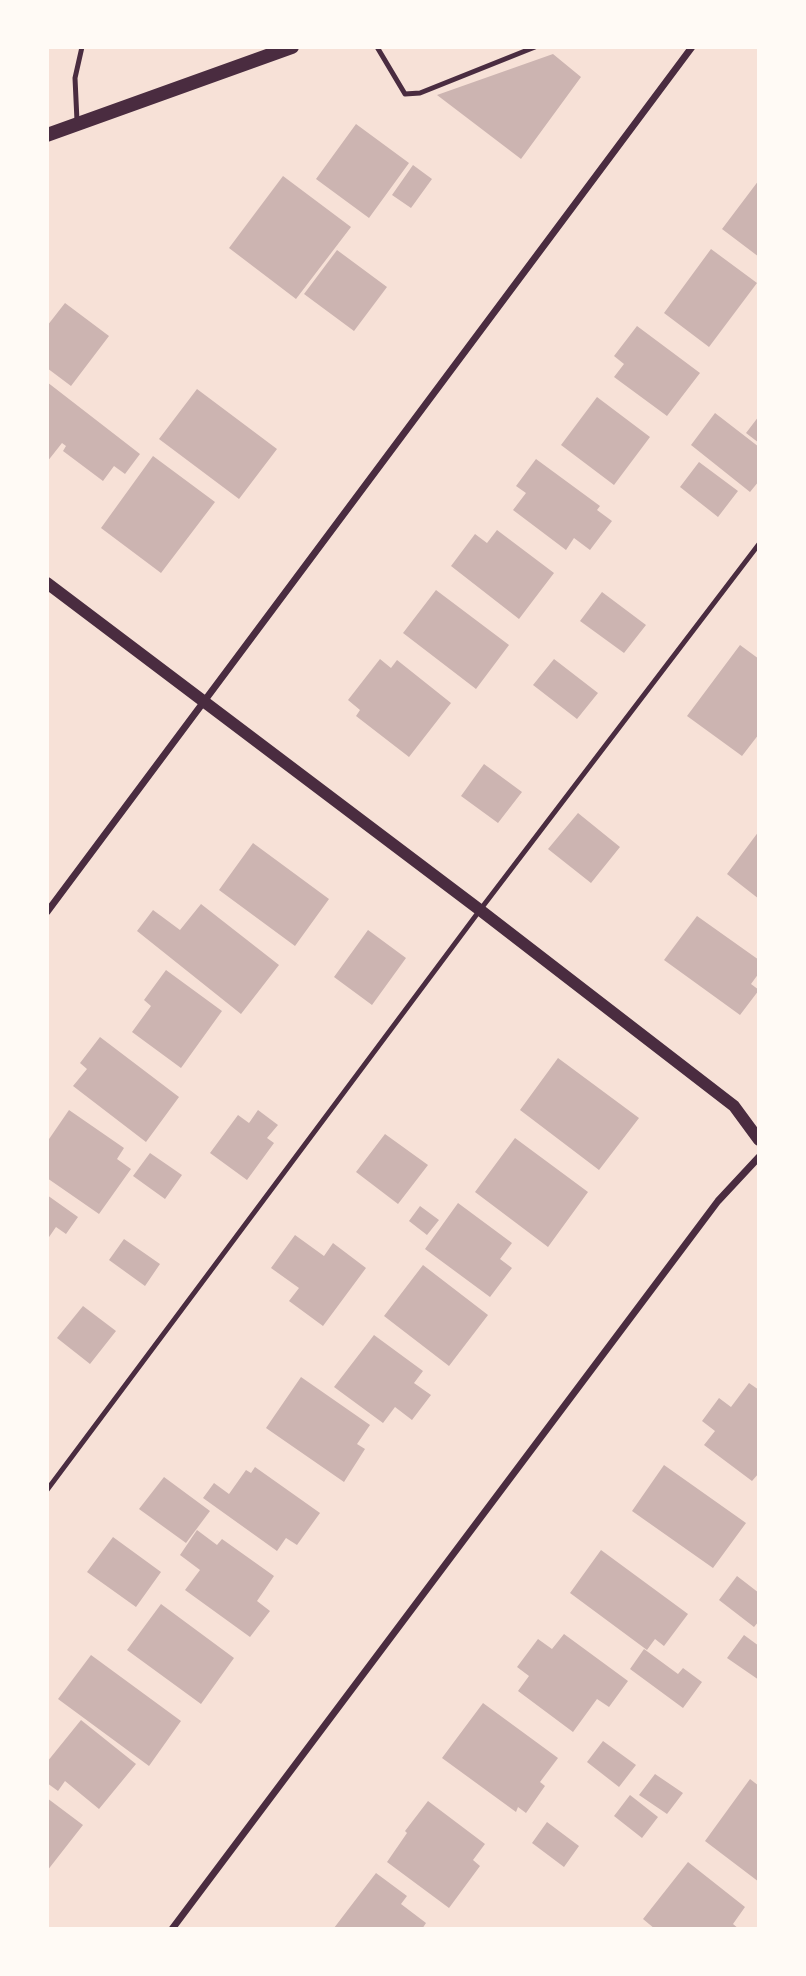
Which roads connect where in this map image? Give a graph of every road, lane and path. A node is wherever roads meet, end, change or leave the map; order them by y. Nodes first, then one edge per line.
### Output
1 (82, 47) edge
2 (292, 47) edge
3 (377, 47) edge
4 (536, 47) edge
5 (692, 47) edge
6 (77, 125) junction
7 (47, 135) edge
8 (759, 544) edge
9 (47, 583) edge
10 (204, 702) junction
11 (480, 910) junction
12 (47, 912) edge
13 (759, 1140) edge
14 (759, 1157) edge
15 (47, 1490) edge
16 (172, 1929) edge

1 - 6 lane
2 - 6 main road
3 - 4 lane
5 - 10 street
6 - 7 main road
8 - 11 lane
9 - 10 street
10 - 11 street
10 - 12 street
11 - 13 street
11 - 15 lane
14 - 16 street

